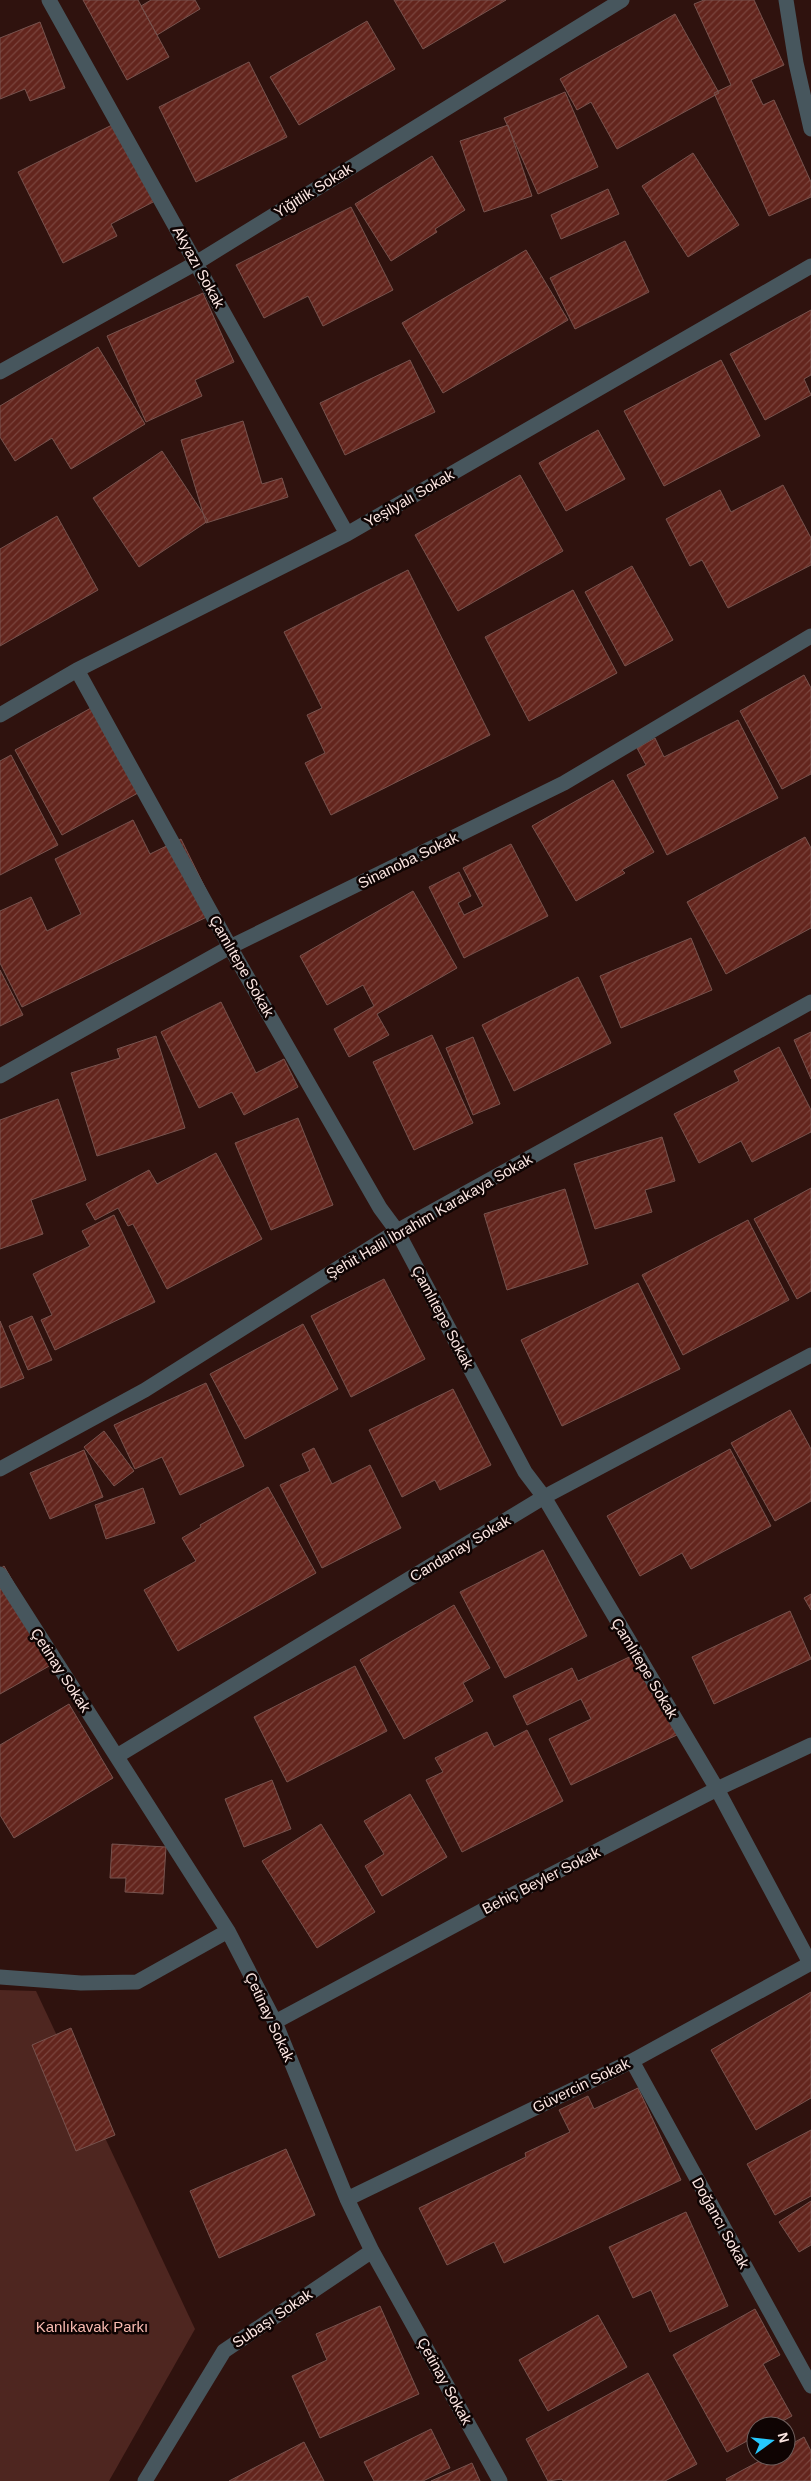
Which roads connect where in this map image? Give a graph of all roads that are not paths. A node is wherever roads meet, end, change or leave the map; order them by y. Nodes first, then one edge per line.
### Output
1 (49, 0) edge
2 (622, 0) edge
3 (786, 0) edge
4 (811, 129) edge
5 (196, 263) junction
6 (811, 266) edge
7 (0, 372) edge
8 (347, 534) junction
9 (811, 636) edge
10 (77, 670) junction
11 (0, 715) edge
12 (230, 947) junction
13 (811, 1002) edge
14 (0, 1076) edge
15 (397, 1231) junction
16 (811, 1355) edge
17 (0, 1469) edge
18 (544, 1497) junction
19 (0, 1574) edge
20 (811, 1745) edge
21 (116, 1756) junction
22 (717, 1789) junction
23 (228, 1930) junction
24 (811, 1963) edge
25 (0, 1977) edge
26 (275, 2022) junction
27 (632, 2060) junction
28 (347, 2199) junction
29 (372, 2251) junction
30 (811, 2386) edge
31 (145, 2481) edge
32 (500, 2481) edge

1 - 5 street, Akyazı Sokak
2 - 5 street, Yiğitlik Sokak
3 - 4 street
5 - 7 street, Yiğitlik Sokak
5 - 8 street, Akyazı Sokak
6 - 8 street, Yeşilyalı Sokak
8 - 10 street, Yeşilyalı Sokak
9 - 12 street, Sinanoba Sokak
10 - 11 street, Yeşilyalı Sokak
10 - 12 street, Çamlıtepe Sokak
12 - 14 street, Sinanoba Sokak
12 - 15 street, Çamlıtepe Sokak
13 - 15 street, Şehit Halil İbrahim Karakaya Sokak
15 - 17 street, Şehit Halil İbrahim Karakaya Sokak
15 - 18 street, Çamlıtepe Sokak
16 - 18 street, Candanay Sokak
18 - 21 street, Candanay Sokak
18 - 22 street, Çamlıtepe Sokak
19 - 21 street, Çetinay Sokak
20 - 22 street, Behiç Beyler Sokak
21 - 23 street, Çetinay Sokak
22 - 24 street, Çamlıtepe Sokak
22 - 26 street, Behiç Beyler Sokak
23 - 25 street
23 - 26 street, Çetinay Sokak
24 - 27 street, Güvercin Sokak
26 - 28 street, Çetinay Sokak
27 - 28 street, Güvercin Sokak
27 - 30 street, Doğancı Sokak
28 - 29 street, Çetinay Sokak
29 - 31 street, Subaşı Sokak
29 - 32 street, Çetinay Sokak

